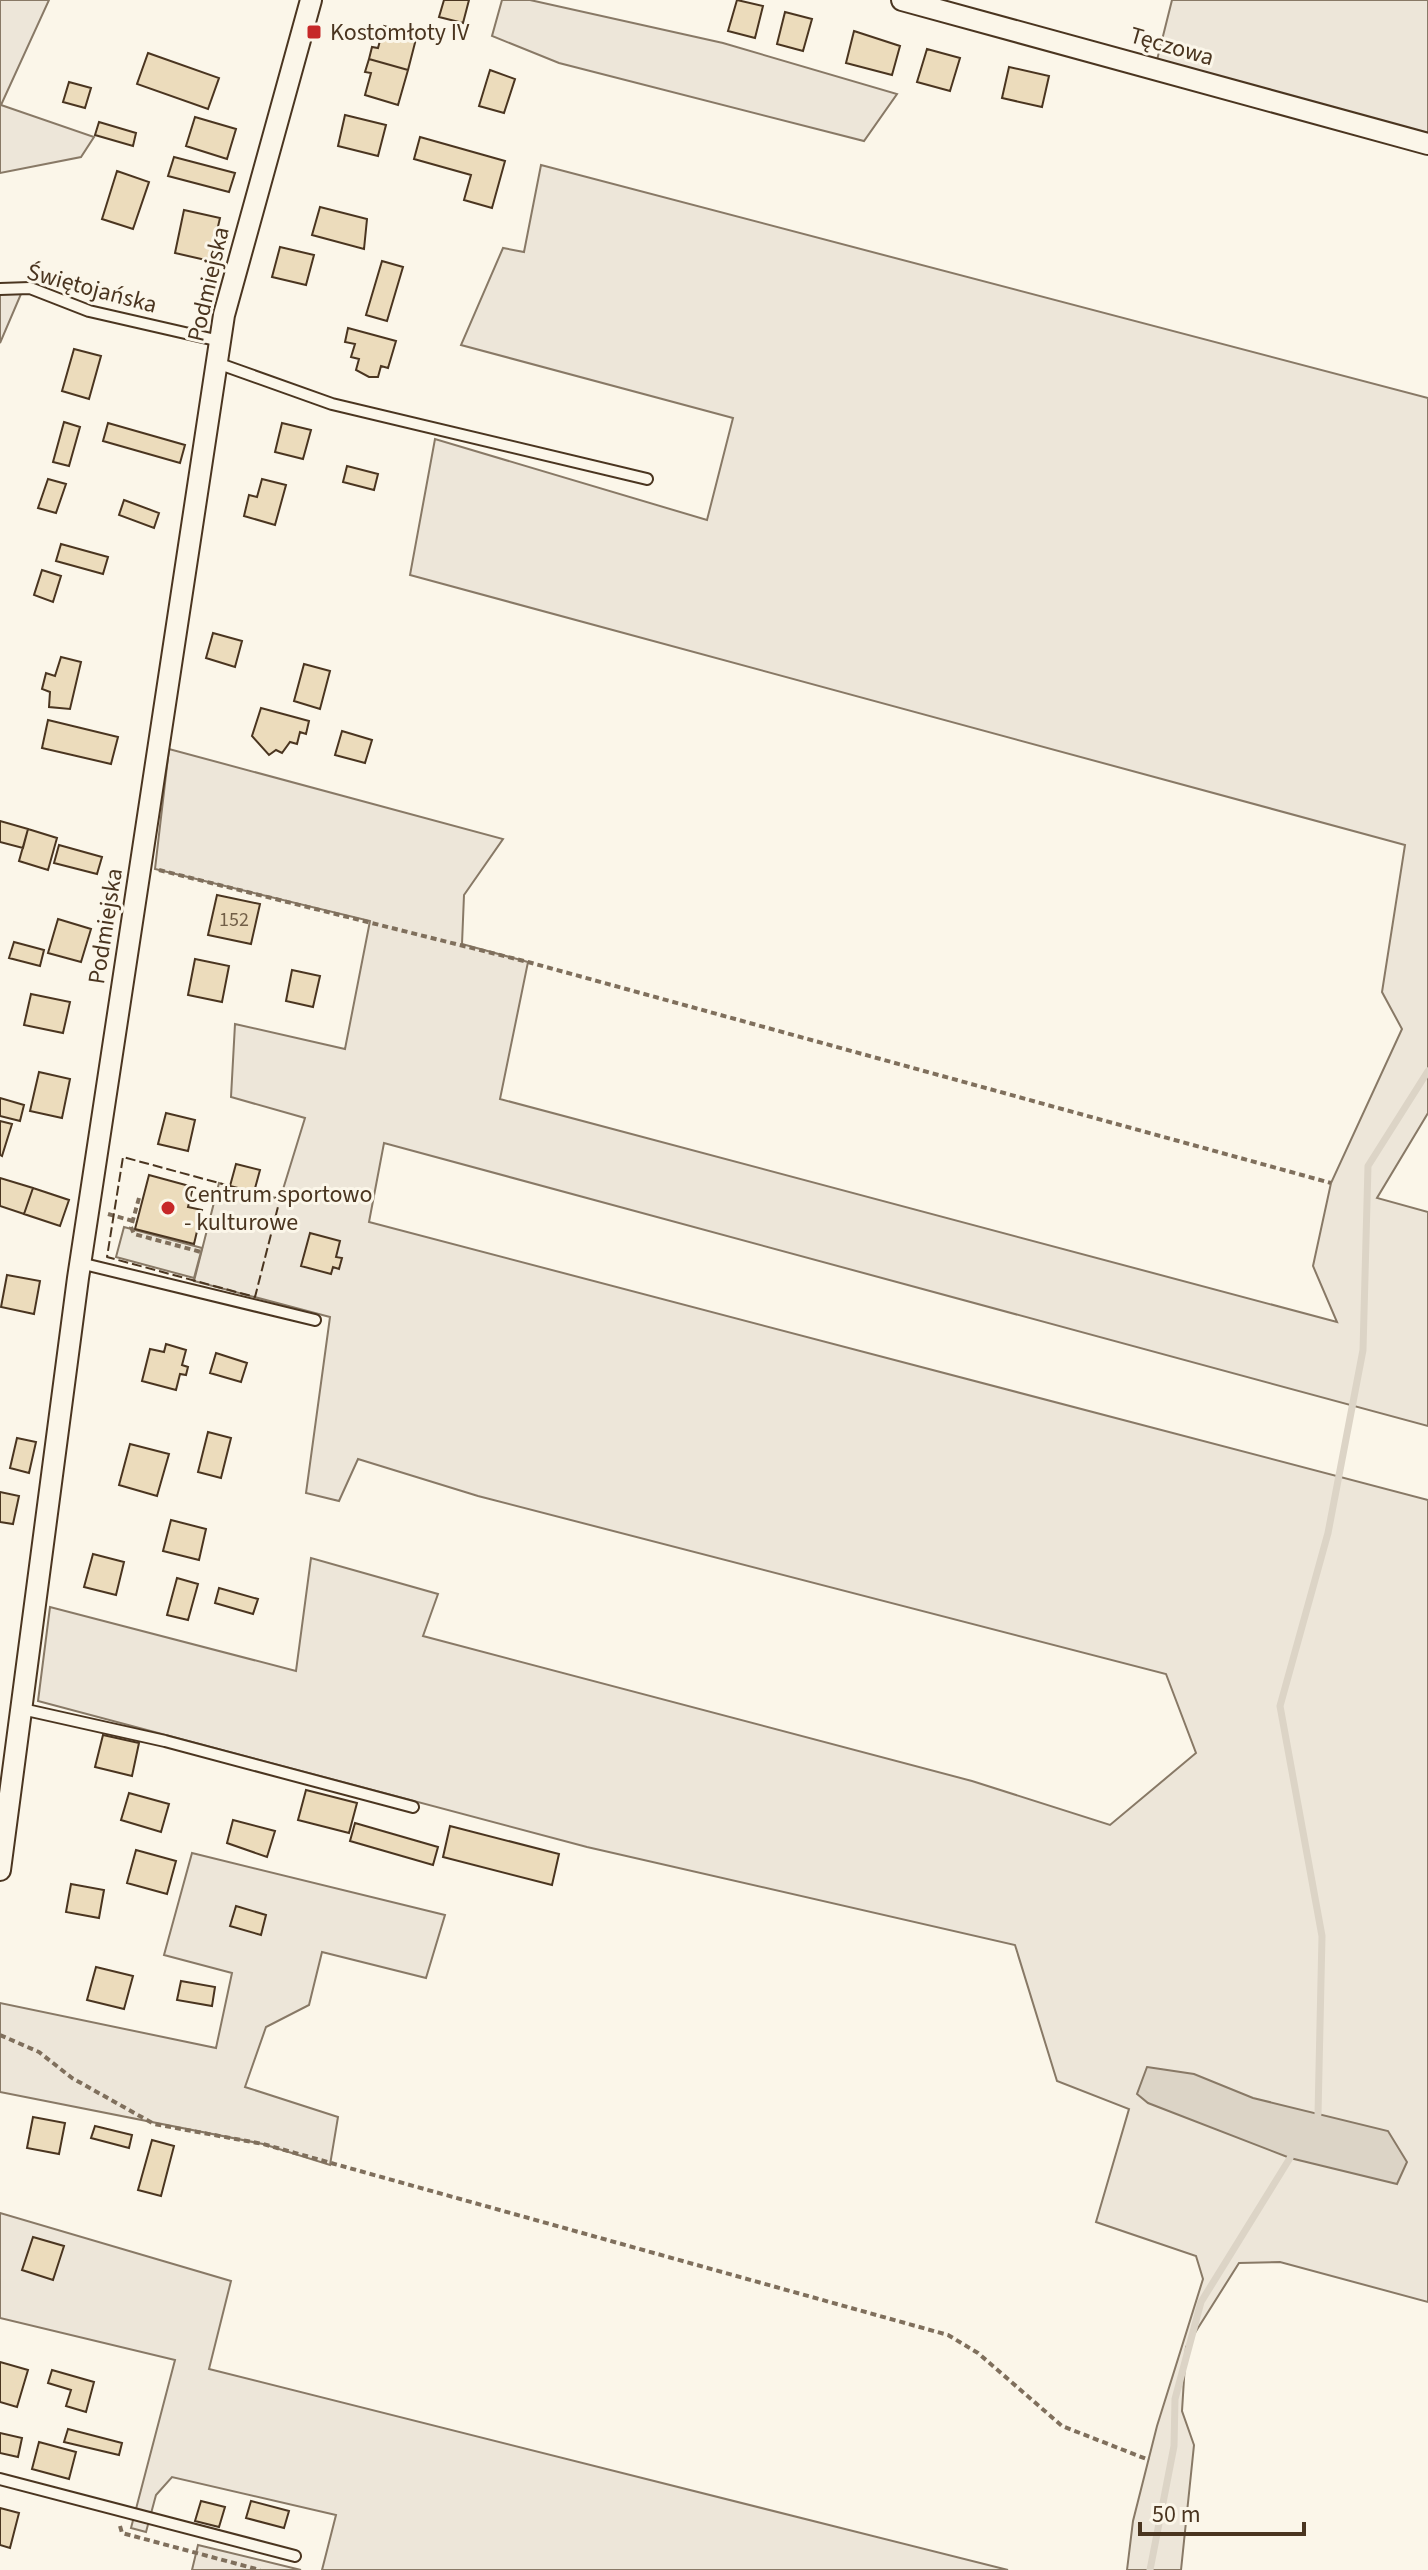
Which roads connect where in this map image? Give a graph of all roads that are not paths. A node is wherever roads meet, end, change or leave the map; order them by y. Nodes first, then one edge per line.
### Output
1 (311, 0) edge
2 (902, 0) edge
3 (1428, 144) edge
4 (0, 289) edge
5 (220, 341) junction
6 (217, 363) junction
7 (647, 479) dead end
8 (80, 1263) junction
9 (315, 1320) dead end
10 (22, 1709) junction
11 (413, 1807) dead end
12 (0, 1870) edge
13 (0, 2479) edge
14 (295, 2556) dead end

1 - 5 street, Podmiejska
2 - 3 street, Tęczowa
4 - 5 lane, Świętojańska
5 - 6 street, Podmiejska
6 - 7 lane
6 - 8 street, Podmiejska
8 - 9 lane
8 - 10 street, Podmiejska
10 - 11 lane
10 - 12 street, Podmiejska
13 - 14 lane

